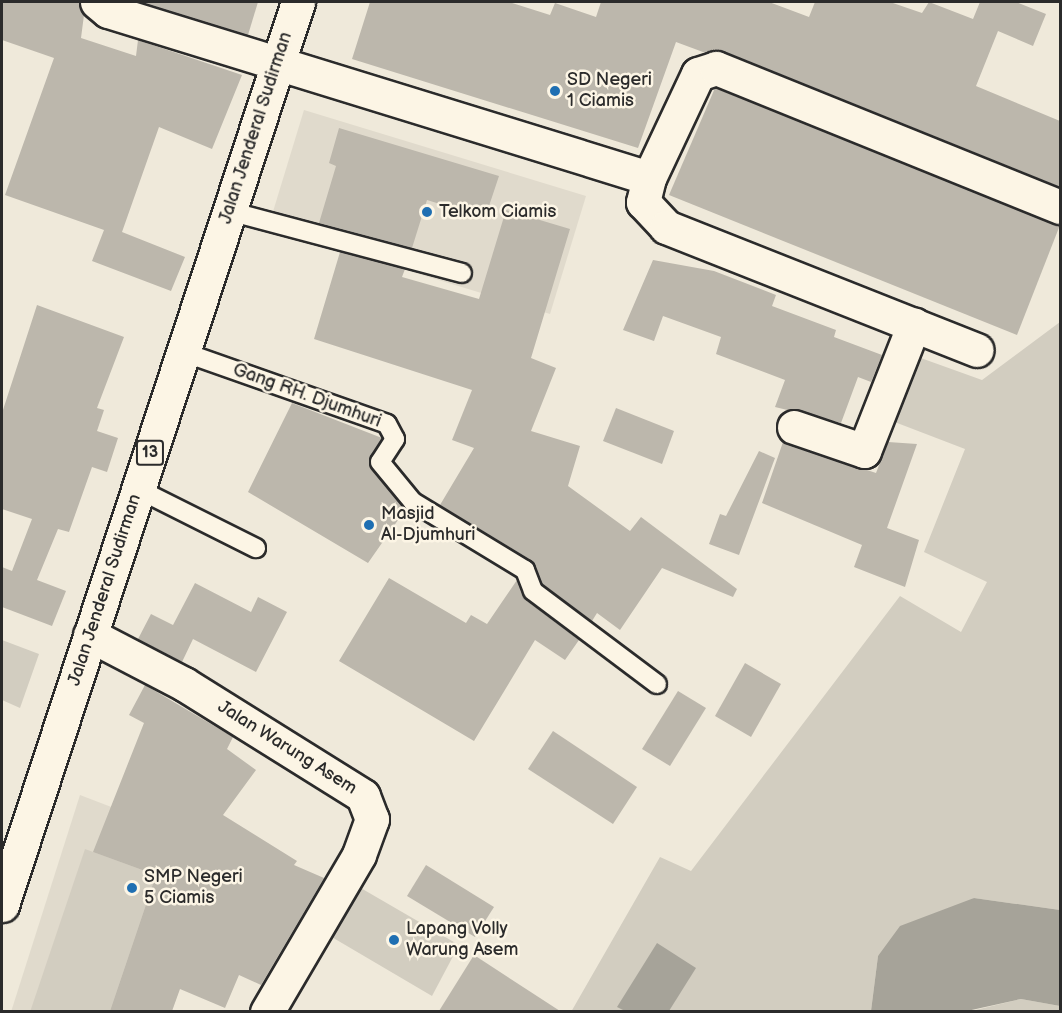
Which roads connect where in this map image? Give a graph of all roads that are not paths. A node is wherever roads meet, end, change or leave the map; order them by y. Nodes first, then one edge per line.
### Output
1 (97, 2) edge
2 (298, 2) edge
3 (278, 63) junction
4 (649, 178) junction
5 (1060, 207) edge
6 (229, 211) junction
7 (462, 273) dead end
8 (914, 324) junction
9 (977, 350) dead end
10 (183, 352) junction
11 (794, 427) dead end
12 (138, 489) junction
13 (256, 548) dead end
14 (90, 635) junction
15 (657, 684) dead end
16 (2, 905) edge
17 (267, 1011) edge

1 - 3 main road
2 - 3 main road, Jalan Jenderal Sudirman / 13
3 - 4 main road
3 - 6 main road, Jalan Jenderal Sudirman / 13
4 - 5 main road
4 - 8 main road
6 - 7 lane
6 - 10 main road, Jalan Jenderal Sudirman / 13
8 - 9 main road
8 - 11 main road
10 - 12 main road, Jalan Jenderal Sudirman / 13
10 - 15 lane, Gang RH. Djumhuri
12 - 13 lane
12 - 14 main road, Jalan Jenderal Sudirman / 13
14 - 16 main road, Jalan Jenderal Sudirman / 13
14 - 17 main road, Jalan Warung Asem

